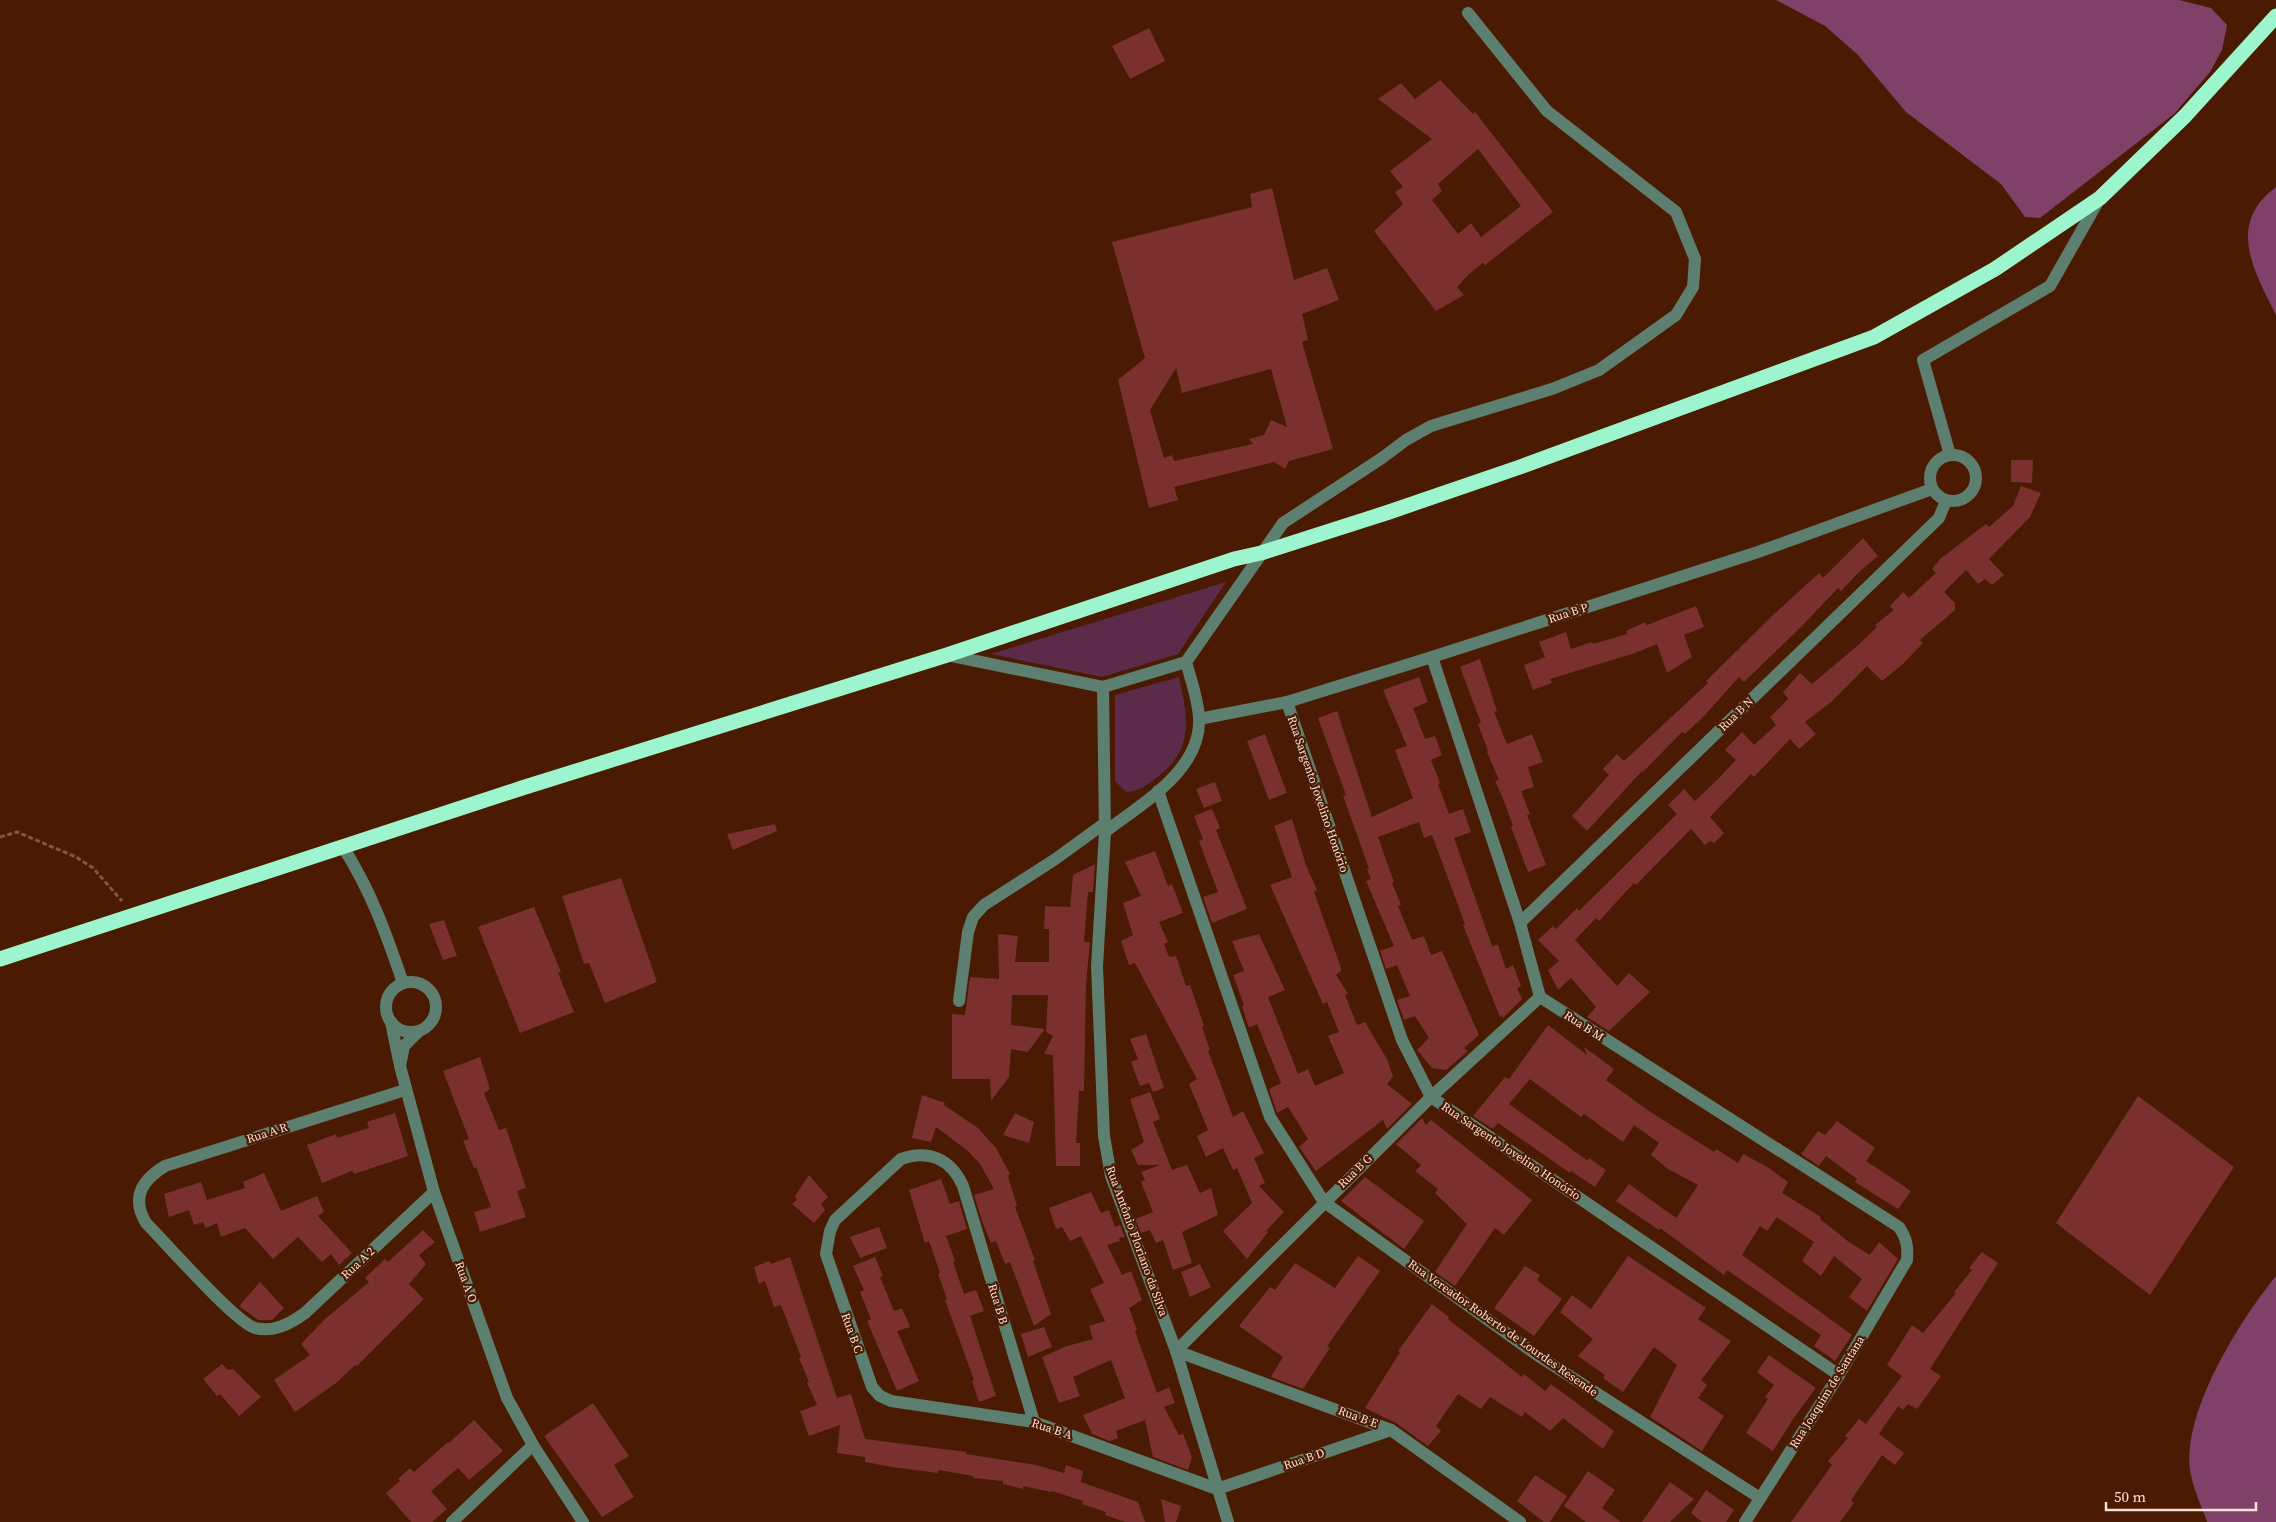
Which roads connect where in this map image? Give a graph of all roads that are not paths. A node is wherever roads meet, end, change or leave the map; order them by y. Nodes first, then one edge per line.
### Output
1 (1468, 13) dead end
2 (2276, 16) edge
3 (2100, 198) junction
4 (1950, 455) junction
5 (1932, 489) junction
6 (1946, 501) junction
7 (1261, 553) junction
8 (947, 655) junction
9 (1432, 657) junction
10 (1186, 662) junction
11 (1103, 687) junction
12 (1287, 702) junction
13 (1199, 720) junction
14 (1158, 791) junction
15 (1105, 828) junction
16 (343, 847) junction
17 (1520, 923) junction
18 (0, 959) edge
19 (402, 983) junction
20 (1540, 997) junction
21 (959, 1001) dead end
22 (391, 1022) junction
23 (419, 1031) junction
24 (400, 1066) junction
25 (405, 1090) junction
26 (1431, 1096) junction
27 (434, 1192) junction
28 (1324, 1202) junction
29 (1907, 1260) joint
30 (829, 1268) joint
31 (279, 1327) joint
32 (1176, 1351) junction
33 (1839, 1375) junction
34 (880, 1396) joint
35 (1034, 1422) junction
36 (1391, 1430) junction
37 (533, 1445) junction
38 (1217, 1489) junction
39 (1760, 1498) junction
40 (452, 1522) edge
41 (583, 1522) edge
42 (1228, 1522) edge
43 (1520, 1522) edge
44 (1746, 1522) edge

1 - 7 street
2 - 3 highway
3 - 4 street
3 - 7 highway
4 - 5 street
4 - 6 street
5 - 6 street
5 - 9 street, Rua B P
6 - 17 street, Rua B N
7 - 8 highway
7 - 10 street
8 - 11 street
8 - 16 highway
9 - 12 street, Rua B P
9 - 17 street
10 - 11 street
10 - 13 street
11 - 15 street, Rua Antônio Floriano da Silva
12 - 13 street, Rua B P
12 - 26 street, Rua Sargento Jovelino Honório
13 - 14 street
14 - 15 street
14 - 28 street
15 - 21 street
15 - 32 street, Rua Antônio Floriano da Silva
16 - 18 highway
16 - 19 street
17 - 20 street
19 - 22 street
19 - 23 street
20 - 26 street, Rua B G
20 - 29 street, Rua B M
22 - 23 street
22 - 24 street
23 - 24 street, Rua A O
24 - 25 street, Rua A O
25 - 27 street, Rua A O
25 - 31 street, Rua A R
26 - 28 street, Rua B G
26 - 33 street, Rua Sargento Jovelino Honório
27 - 31 street, Rua A 2
27 - 37 street, Rua A O
28 - 32 street, Rua B G
28 - 39 street, Rua Vereador Roberto de Lourdes Resende
29 - 33 street, Rua Joaquim de Santana
30 - 34 street, Rua B C
30 - 35 street, Rua B B
32 - 36 street, Rua B E
32 - 38 street, Rua Antônio Floriano da Silva
33 - 39 street, Rua Joaquim de Santana
34 - 35 street, Rua B A
35 - 38 street, Rua B A
36 - 38 street, Rua B D
36 - 43 street, Rua B E
37 - 40 street
37 - 41 street, Rua A O
38 - 42 street, Rua Antônio Floriano da Silva
39 - 44 street, Rua Joaquim de Santana

